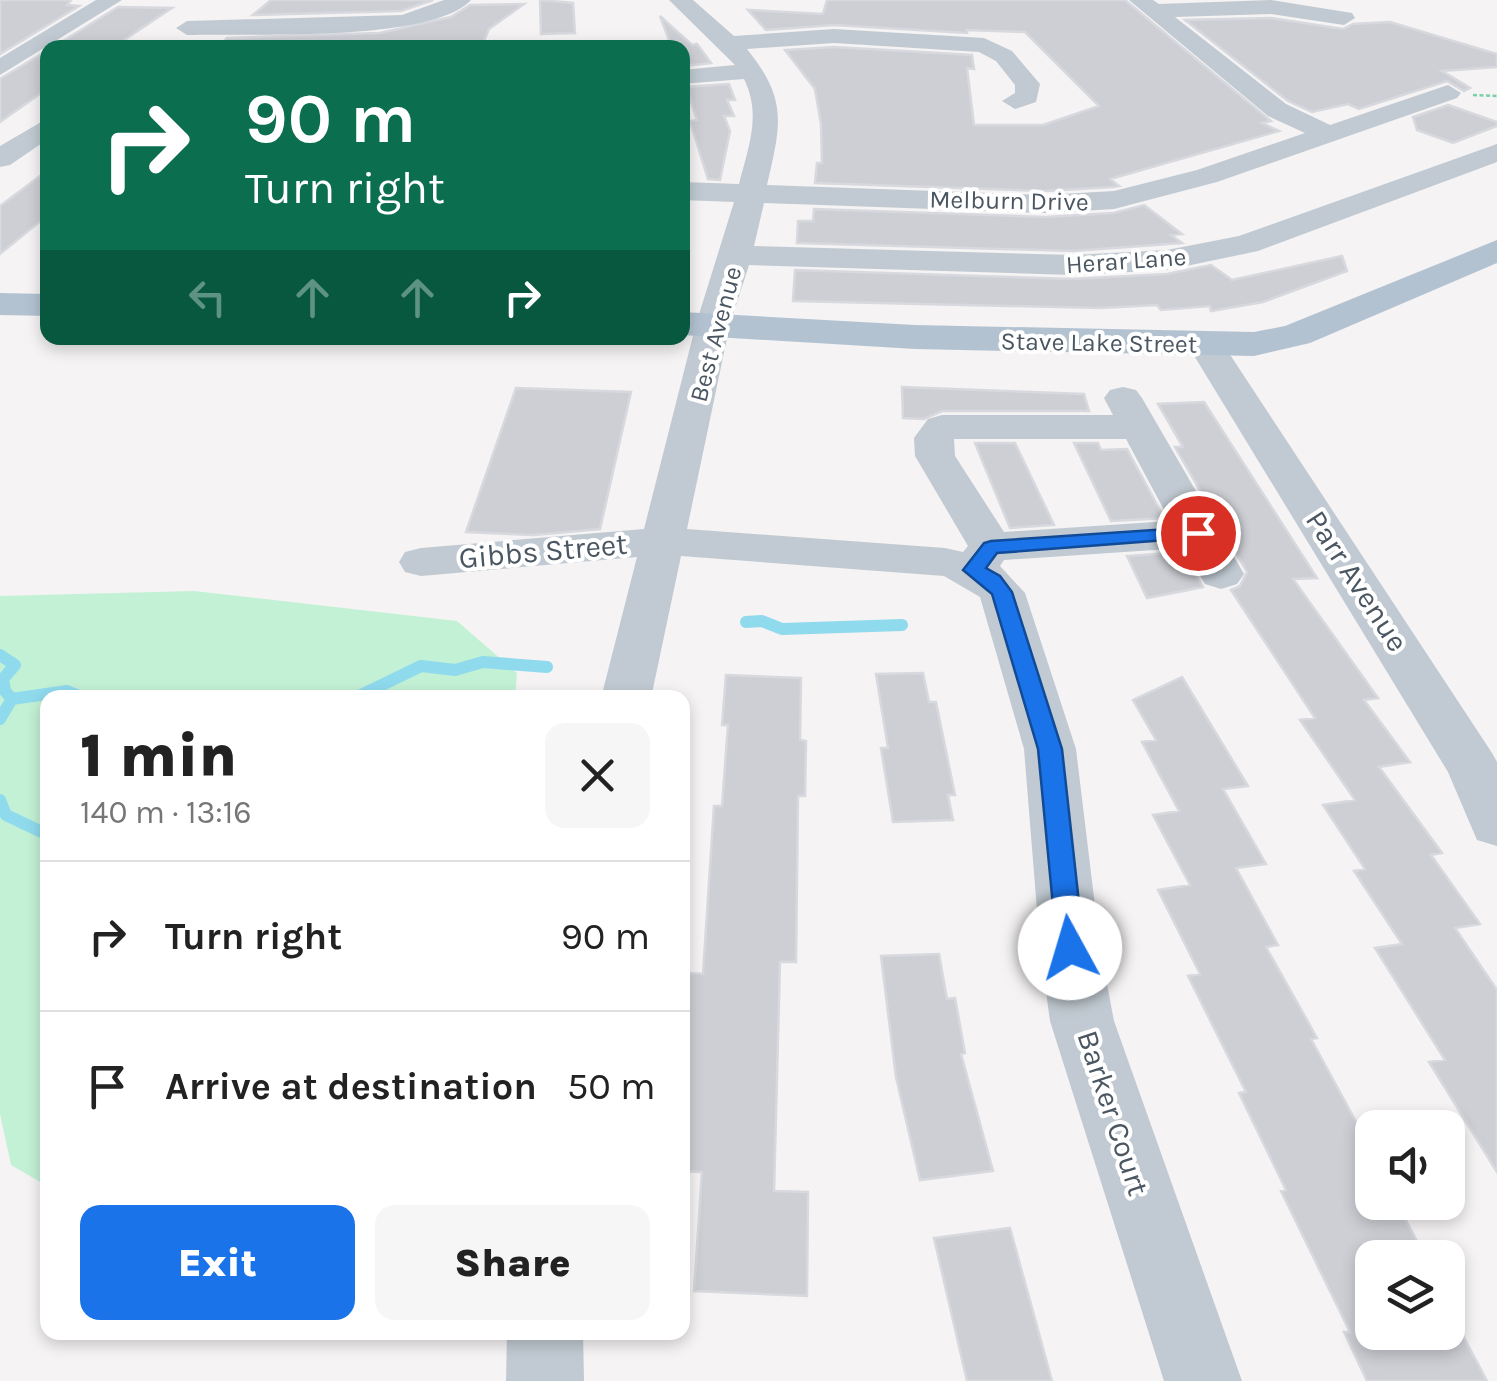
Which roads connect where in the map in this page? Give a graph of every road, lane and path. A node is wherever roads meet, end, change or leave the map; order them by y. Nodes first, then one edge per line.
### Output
1 (110, 0) edge
2 (227, 0) edge
3 (460, 0) edge
4 (680, 0) edge
5 (1147, 6) edge
6 (1344, 18) dead end
7 (45, 40) edge
8 (728, 42) junction
9 (40, 43) edge
10 (0, 68) edge
11 (752, 71) junction
12 (690, 76) edge
13 (1448, 92) dead end
14 (1016, 101) dead end
15 (40, 132) edge
16 (1326, 133) junction
17 (1497, 152) edge
18 (0, 159) edge
19 (1206, 176) junction
20 (1240, 190) dead end
21 (690, 191) edge
22 (751, 193) junction
23 (1274, 205) dead end
24 (1308, 220) junction
25 (1497, 250) edge
26 (736, 254) junction
27 (0, 304) edge
28 (40, 305) edge
29 (698, 324) edge
30 (1205, 344) junction
31 (1198, 533) junction
32 (664, 541) junction
33 (982, 558) junction
34 (421, 562) dead end
35 (1221, 574) dead end
36 (628, 690) edge
37 (1497, 824) edge
38 (545, 1340) edge
39 (545, 1381) edge
40 (1203, 1381) edge

1 - 7 street
2 - 3 street
4 - 8 street, Best Avenue
5 - 6 street
5 - 16 street
8 - 11 street, Best Avenue
8 - 14 street
9 - 10 street
11 - 12 street
11 - 22 street, Best Avenue
13 - 16 street, Melburn Drive
15 - 18 street
16 - 19 street, Melburn Drive
17 - 24 street, Herar Lane
19 - 20 street
19 - 22 street, Melburn Drive
21 - 22 street, Melburn Drive
22 - 26 street, Best Avenue
23 - 24 street
24 - 26 street, Herar Lane
25 - 30 main road, Stave Lake Street
26 - 29 street, Best Avenue
27 - 28 main road
29 - 30 main road, Stave Lake Street
29 - 32 street, Best Avenue
30 - 37 street, Parr Avenue
31 - 33 street
31 - 33 street, Barker Court
31 - 35 street
32 - 33 street
32 - 34 street, Gibbs Street
32 - 36 street, Best Avenue
33 - 40 street, Barker Court
38 - 39 street

